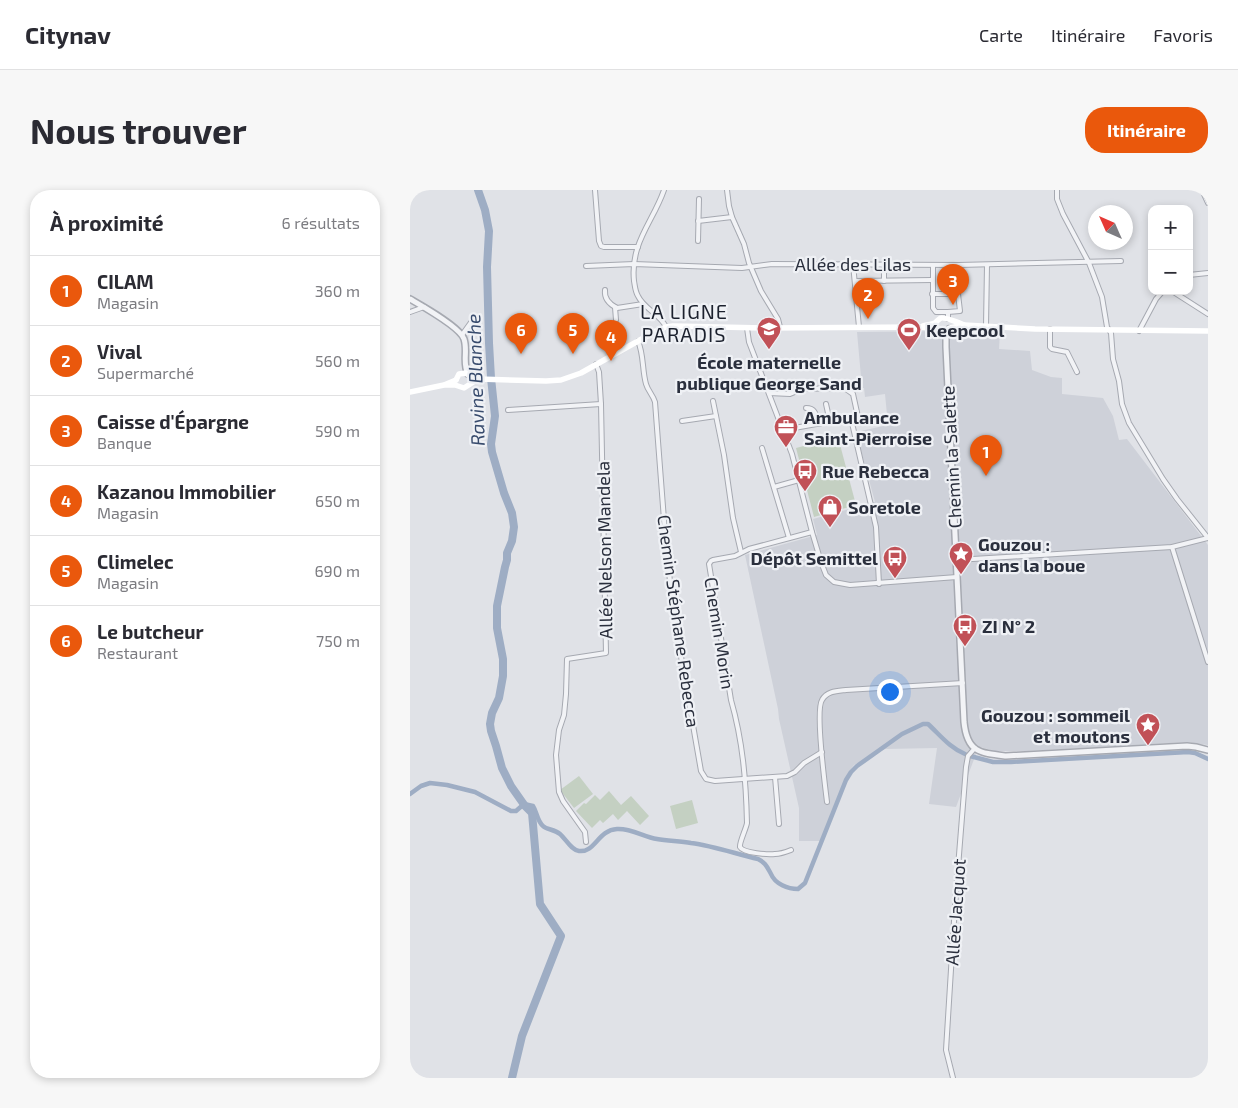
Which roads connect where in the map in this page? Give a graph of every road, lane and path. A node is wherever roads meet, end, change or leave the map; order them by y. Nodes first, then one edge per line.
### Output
1 (595, 190) edge
2 (664, 190) edge
3 (727, 190) edge
4 (1056, 190) edge
5 (1202, 190) edge
6 (700, 199) dead end
7 (1208, 202) edge
8 (732, 217) junction
9 (698, 221) junction
10 (698, 241) dead end
11 (638, 247) junction
12 (1121, 262) dead end
13 (1089, 263) junction
14 (634, 264) junction
15 (853, 264) junction
16 (884, 264) junction
17 (932, 265) junction
18 (987, 265) junction
19 (586, 266) dead end
20 (750, 267) junction
21 (1208, 273) edge
22 (1193, 275) edge
23 (959, 278) dead end
24 (932, 280) junction
25 (855, 281) junction
26 (884, 281) junction
27 (605, 290) dead end
28 (932, 294) junction
29 (958, 294) junction
30 (1160, 295) edge
31 (1178, 295) edge
32 (1184, 295) edge
33 (410, 299) edge
34 (1184, 299) junction
35 (644, 304) junction
36 (424, 307) junction
37 (615, 307) junction
38 (410, 312) edge
39 (1208, 314) edge
40 (616, 320) dead end
41 (472, 321) dead end
42 (937, 322) junction
43 (949, 322) junction
44 (986, 326) junction
45 (666, 327) junction
46 (860, 327) junction
47 (921, 327) junction
48 (747, 328) junction
49 (780, 328) junction
50 (939, 329) junction
51 (1050, 329) junction
52 (1109, 330) junction
53 (1139, 331) junction
54 (1208, 331) edge
55 (462, 335) junction
56 (638, 341) junction
57 (946, 347) junction
58 (464, 359) junction
59 (596, 364) junction
60 (1077, 372) dead end
61 (460, 374) junction
62 (468, 375) junction
63 (478, 379) junction
64 (456, 380) junction
65 (470, 384) junction
66 (444, 385) junction
67 (459, 386) junction
68 (410, 392) edge
69 (769, 394) junction
70 (713, 401) dead end
71 (601, 404) junction
72 (826, 404) dead end
73 (806, 408) dead end
74 (508, 410) dead end
75 (716, 416) junction
76 (682, 421) dead end
77 (830, 422) junction
78 (852, 423) junction
79 (818, 424) junction
80 (783, 430) junction
81 (762, 448) dead end
82 (799, 480) junction
83 (774, 487) junction
84 (812, 532) junction
85 (789, 538) junction
86 (1208, 538) edge
87 (1172, 547) junction
88 (741, 552) junction
89 (956, 560) junction
90 (957, 577) junction
91 (879, 584) junction
92 (1208, 662) edge
93 (963, 683) junction
94 (975, 748) junction
95 (1208, 750) edge
96 (822, 752) junction
97 (775, 778) junction
98 (746, 779) junction
99 (827, 802) dead end
100 (780, 824) dead end
101 (586, 842) dead end
102 (792, 850) dead end
103 (952, 1078) edge

1 - 11 street
2 - 11 street
3 - 8 street
4 - 13 street
5 - 7 street
6 - 9 street
8 - 9 street
8 - 20 street
9 - 10 street
11 - 14 street
12 - 13 street, Allée des Lilas
13 - 18 street, Allée des Lilas
13 - 52 street
14 - 19 street, Allée des Lilas
14 - 20 street, Allée des Lilas
14 - 35 street
15 - 16 street, Allée des Lilas
15 - 20 street, Allée des Lilas
15 - 25 street
16 - 17 street, Allée des Lilas
16 - 26 street
17 - 18 street, Allée des Lilas
17 - 24 street
18 - 44 street
20 - 49 street
21 - 22 street
23 - 29 street
24 - 26 street
24 - 28 street
25 - 26 street
25 - 46 street
27 - 37 street
28 - 29 street
28 - 43 street
29 - 43 street
30 - 53 street
31 - 34 street
32 - 34 street
33 - 36 street
34 - 39 street
35 - 37 street
35 - 45 street
36 - 38 street
36 - 55 street
37 - 40 street
41 - 55 street
42 - 43 main road
42 - 47 main road
42 - 50 main road
43 - 44 main road
43 - 50 main road
43 - 57 street, Chemin la Salette
44 - 51 main road
45 - 48 main road
45 - 56 main road
46 - 47 main road
46 - 49 main road
47 - 50 main road
48 - 49 main road
48 - 69 street
50 - 57 street, Chemin la Salette
51 - 52 main road
51 - 60 street
52 - 53 main road
52 - 86 street
53 - 54 main road
55 - 58 street
56 - 59 main road
56 - 98 street, Chemin Stéphane Rebecca
57 - 89 street, Chemin la Salette
58 - 61 street
58 - 62 street
59 - 63 main road
59 - 71 street, Allée Nelson Mandela
61 - 62 main road
61 - 64 main road
62 - 63 main road
62 - 65 main road
63 - 65 main road
64 - 66 main road
64 - 67 main road
65 - 67 main road
66 - 67 main road
66 - 68 main road
69 - 78 street
69 - 80 street
70 - 75 street
71 - 74 street
71 - 101 street, Allée Nelson Mandela
72 - 77 street
73 - 79 street
75 - 76 street
75 - 88 street
77 - 78 street
77 - 79 street
78 - 91 street
79 - 80 street
80 - 82 street
81 - 83 street
82 - 83 street
82 - 84 street
83 - 85 street
84 - 85 street, Chemin Morin
84 - 91 street
85 - 88 street, Chemin Morin
86 - 87 street
87 - 89 street
87 - 92 street
88 - 98 street, Chemin Morin
89 - 90 street, Chemin la Salette
90 - 91 street
90 - 93 street, Chemin la Salette
93 - 94 street, Chemin la Salette
93 - 96 street
94 - 95 street
94 - 103 street, Allée Jacquot
96 - 97 street, Chemin Stéphane Rebecca
96 - 99 street
97 - 98 street, Chemin Stéphane Rebecca
97 - 100 street
98 - 102 street

